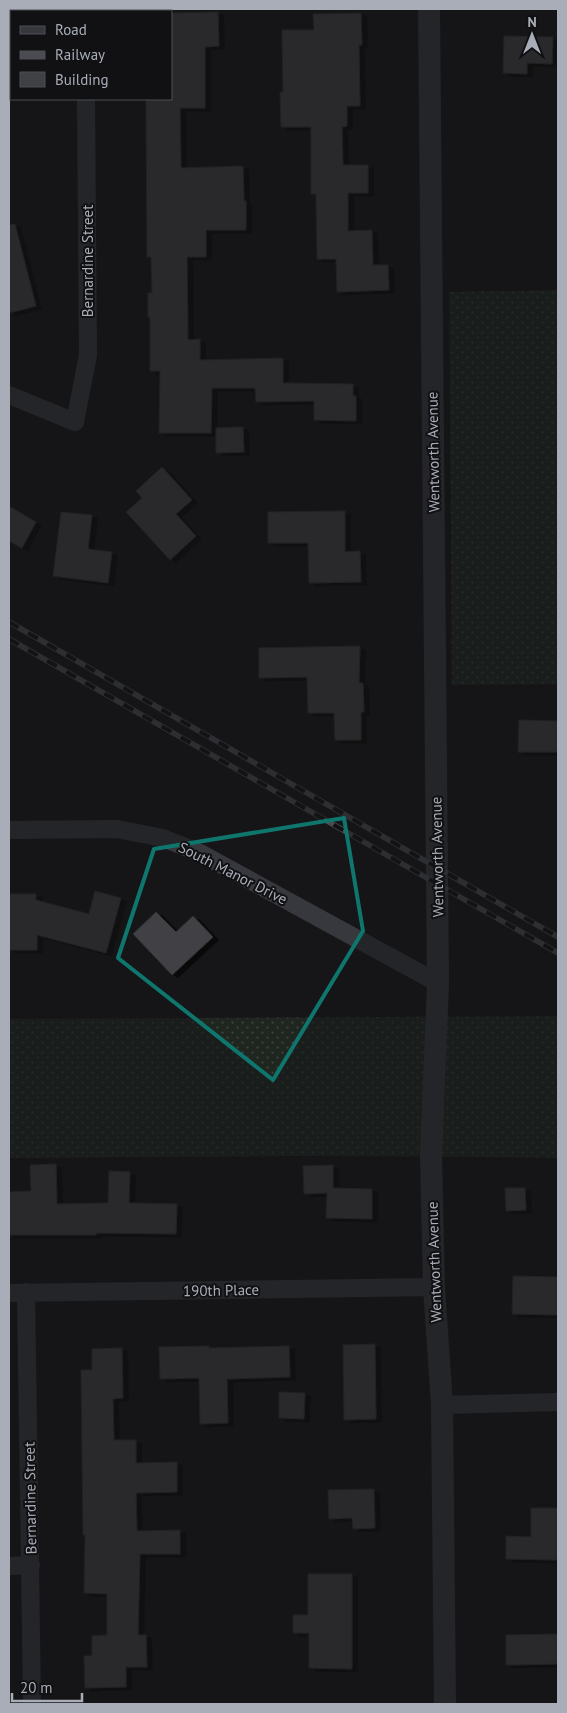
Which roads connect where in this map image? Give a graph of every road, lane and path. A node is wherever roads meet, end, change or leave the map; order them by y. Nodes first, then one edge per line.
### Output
1 (429, 9) edge
2 (86, 100) edge
3 (9, 396) edge
4 (9, 830) edge
5 (438, 983) junction
6 (434, 1286) junction
7 (17, 1292) edge
8 (558, 1402) edge
9 (442, 1405) junction
10 (9, 1566) edge
11 (31, 1566) junction
12 (32, 1704) edge
13 (445, 1704) edge

1 - 5 street, Wentworth Avenue
2 - 3 street, Bernardine Street
4 - 5 street, South Manor Drive
5 - 6 street, Wentworth Avenue
6 - 7 street, 190th Place
6 - 9 street, Wentworth Avenue
7 - 11 street, Bernardine Street
8 - 9 street
9 - 13 street, Wentworth Avenue
10 - 11 street
11 - 12 street, Bernardine Street

